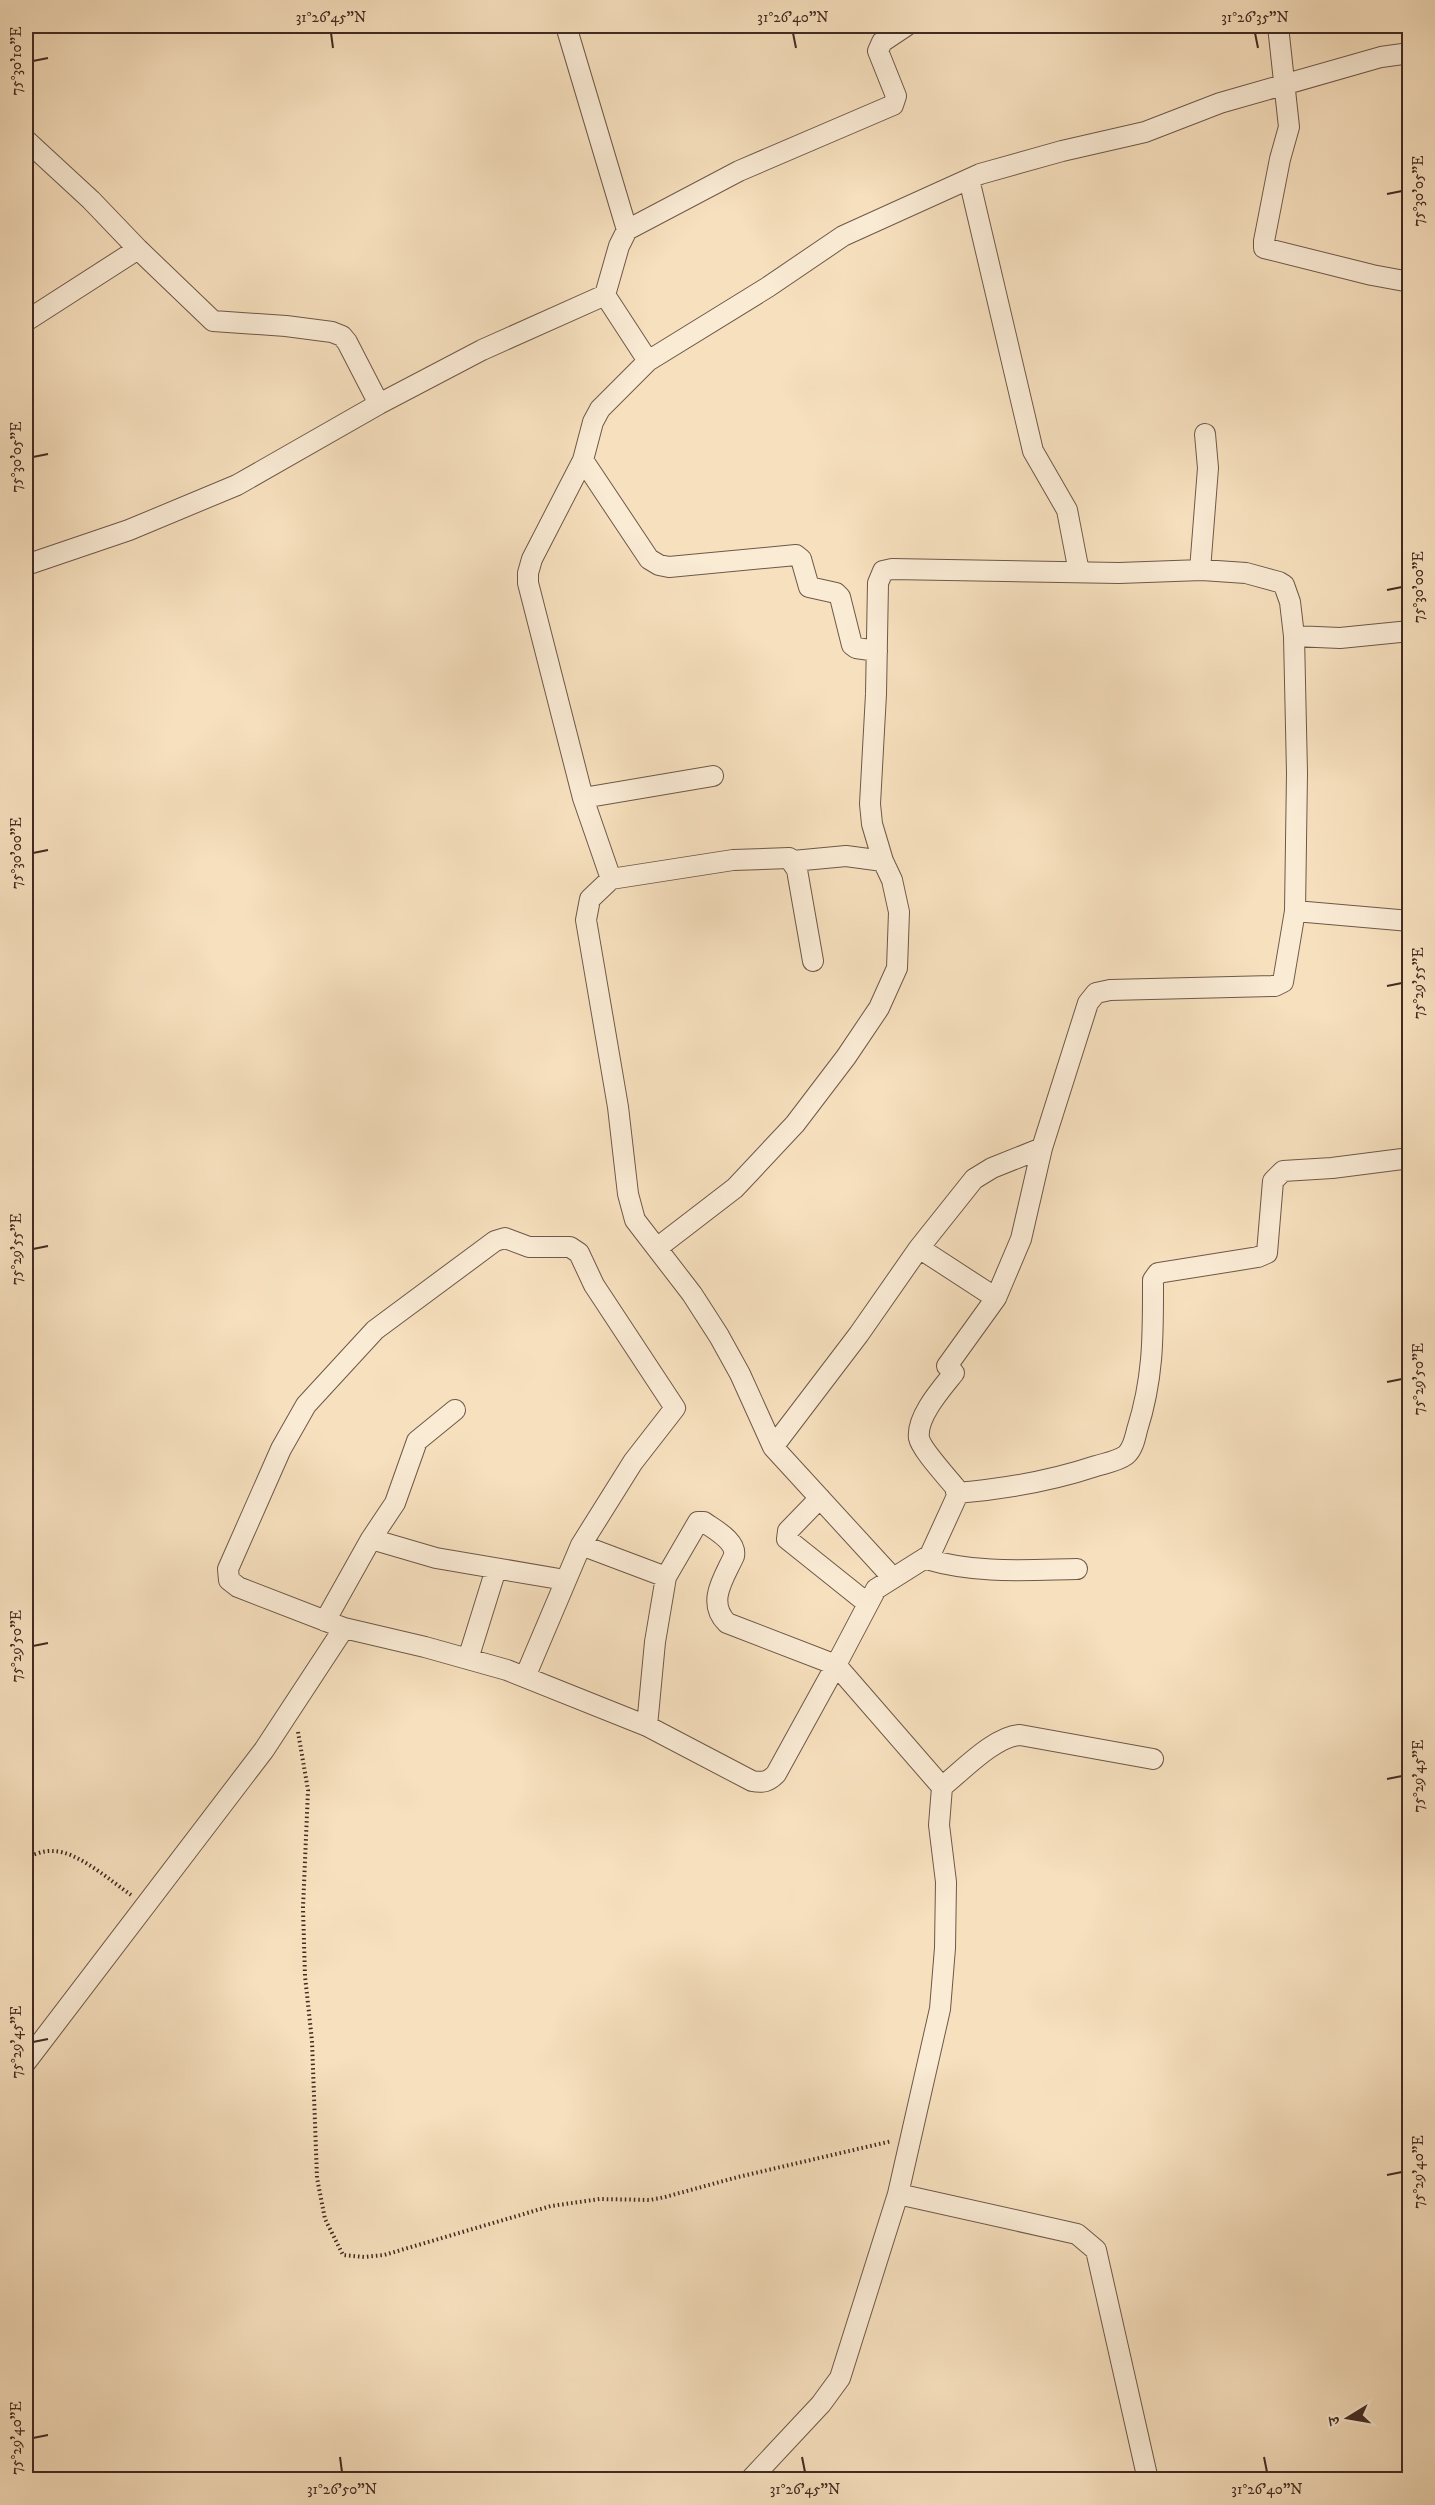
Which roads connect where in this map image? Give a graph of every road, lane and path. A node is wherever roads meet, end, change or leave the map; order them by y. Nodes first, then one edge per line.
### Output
1 (566, 26) edge
2 (906, 26) edge
3 (1278, 26) edge
4 (1410, 53) edge
5 (1283, 87) junction
6 (26, 140) edge
7 (969, 179) junction
8 (627, 230) junction
9 (138, 249) junction
10 (1410, 282) edge
11 (605, 296) junction
12 (26, 321) edge
13 (648, 361) junction
14 (379, 404) junction
15 (1205, 434) dead end
16 (583, 460) junction
17 (26, 565) edge
18 (1200, 570) junction
19 (1079, 572) junction
20 (1410, 631) edge
21 (1294, 636) junction
22 (877, 651) junction
23 (713, 776) dead end
24 (583, 798) junction
25 (793, 861) junction
26 (884, 861) junction
27 (611, 879) junction
28 (1295, 911) junction
29 (1410, 921) edge
30 (813, 961) dead end
31 (1042, 1149) junction
32 (1410, 1158) edge
33 (657, 1248) junction
34 (920, 1248) junction
35 (996, 1298) junction
36 (454, 1410) dead end
37 (773, 1447) junction
38 (957, 1493) junction
39 (820, 1498) junction
40 (371, 1539) junction
41 (581, 1545) junction
42 (926, 1559) junction
43 (496, 1569) junction
44 (1077, 1569) dead end
45 (666, 1577) junction
46 (893, 1578) junction
47 (565, 1580) junction
48 (867, 1603) junction
49 (325, 1620) junction
50 (344, 1628) junction
51 (468, 1659) junction
52 (837, 1665) junction
53 (525, 1677) junction
54 (293, 1708) junction
55 (647, 1726) junction
56 (1153, 1760) dead end
57 (942, 1787) junction
58 (26, 1857) edge
59 (147, 1905) junction
60 (26, 2062) edge
61 (910, 2137) junction
62 (898, 2194) junction
63 (750, 2480) edge
64 (1148, 2480) edge

1 - 8 street
2 - 8 street
3 - 5 street
4 - 5 street
5 - 7 street
5 - 10 street
6 - 9 street
7 - 13 street
7 - 19 street
8 - 11 street
9 - 12 street
9 - 14 street
11 - 13 street
11 - 14 street
13 - 16 street
14 - 17 street
15 - 18 street
16 - 22 street
16 - 24 street
18 - 19 street
18 - 21 street
19 - 22 street
20 - 21 street
21 - 28 street
22 - 26 street
23 - 24 street
24 - 27 street
25 - 26 street
25 - 27 street
25 - 30 street
26 - 33 street
27 - 33 street
28 - 29 street
28 - 31 street
31 - 34 street
31 - 35 street
32 - 38 street
33 - 37 street
34 - 35 street
34 - 37 street
35 - 38 street
36 - 40 street
37 - 39 street
38 - 42 street
39 - 46 street
39 - 48 street
40 - 43 street
40 - 49 street
41 - 45 street
41 - 47 street
41 - 49 street
42 - 44 street
42 - 46 street
43 - 47 street
43 - 51 street
45 - 52 street
45 - 55 street
46 - 48 street
47 - 53 street
48 - 52 street
49 - 50 street
50 - 51 street
50 - 54 street
51 - 53 street
52 - 55 street
52 - 57 street
53 - 55 street
54 - 59 street
54 - 61 path
56 - 57 street
57 - 61 street
58 - 59 path
59 - 60 street
61 - 62 street
62 - 63 street
62 - 64 street

